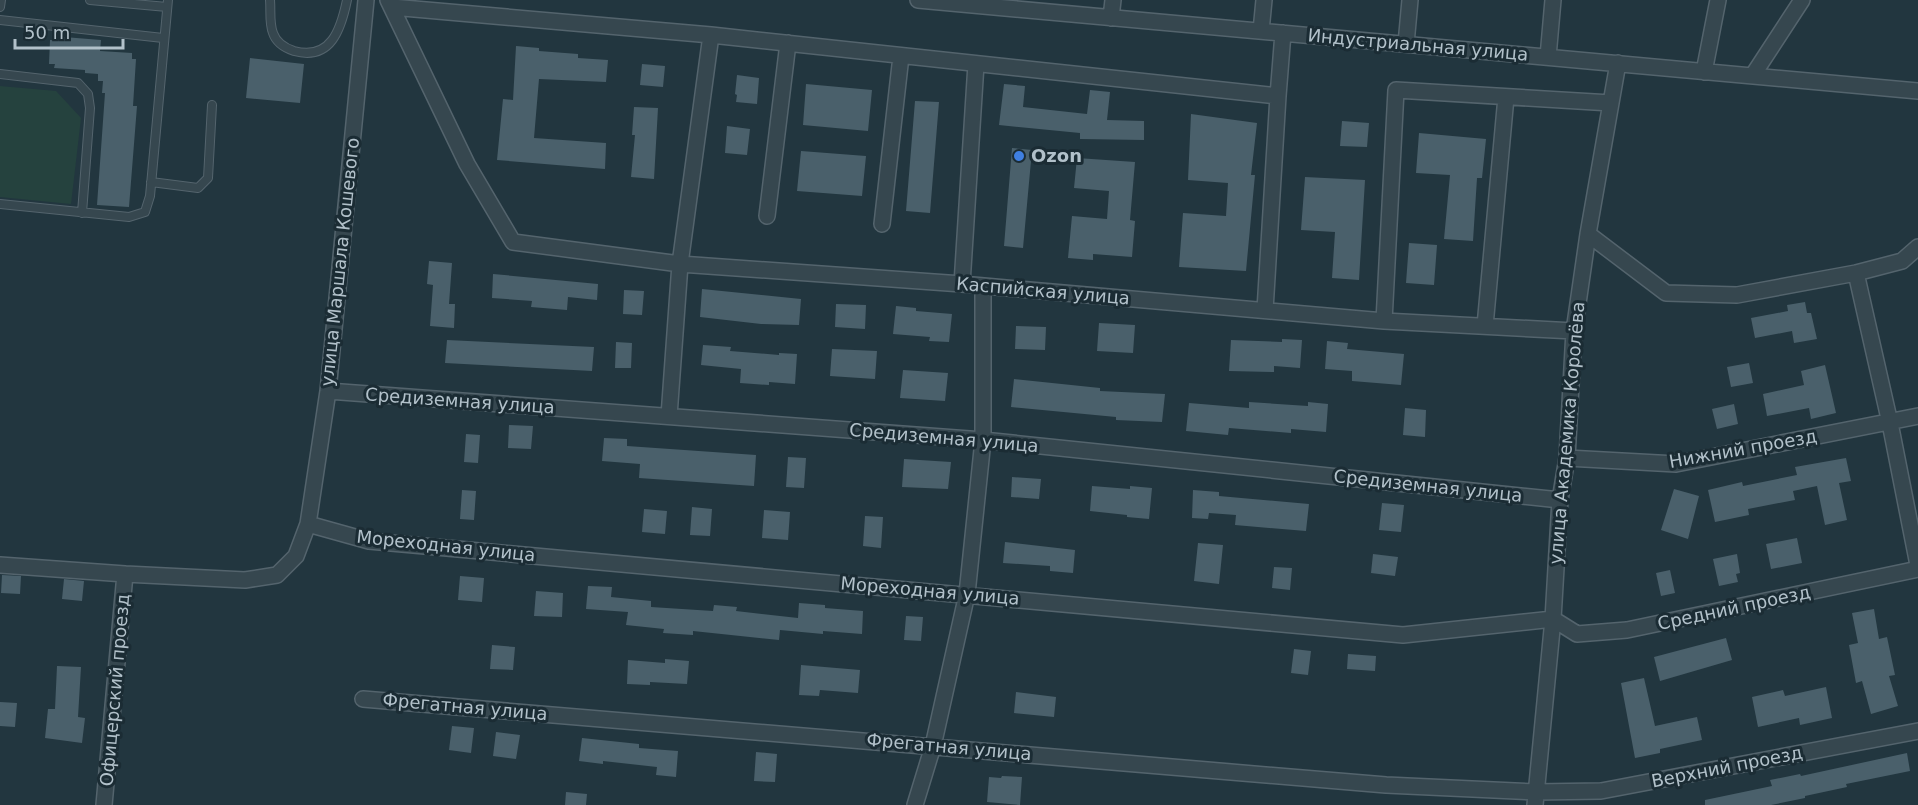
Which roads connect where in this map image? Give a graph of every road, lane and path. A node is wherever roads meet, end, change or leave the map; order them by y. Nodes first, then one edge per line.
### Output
1 (1, 0) edge
2 (90, 0) edge
3 (270, 0) edge
4 (347, 0) edge
5 (366, 0) edge
6 (918, 0) edge
7 (1113, 0) edge
8 (1264, 0) edge
9 (1410, 0) edge
10 (1553, 0) edge
11 (1718, 0) edge
12 (1802, 0) edge
13 (941, 1) edge
14 (167, 3) edge
15 (390, 4) edge
16 (0, 7) edge
17 (1111, 18) junction
18 (0, 20) edge
19 (1261, 31) junction
20 (1283, 33) junction
21 (711, 35) junction
22 (164, 38) junction
23 (788, 44) junction
24 (1406, 44) junction
25 (901, 56) junction
26 (1548, 57) junction
27 (1618, 63) junction
28 (976, 64) junction
29 (1704, 72) junction
30 (0, 74) edge
31 (1753, 75) junction
32 (1918, 91) edge
33 (1278, 96) junction
34 (1506, 97) junction
35 (1611, 103) junction
36 (212, 105) dead end
37 (151, 182) junction
38 (0, 204) edge
39 (82, 213) junction
40 (767, 216) dead end
41 (882, 224) dead end
42 (1588, 234) junction
43 (1918, 247) edge
44 (680, 264) junction
45 (1856, 273) junction
46 (962, 284) junction
47 (983, 287) junction
48 (1265, 310) junction
49 (1384, 321) junction
50 (1485, 326) junction
51 (1574, 331) junction
52 (328, 391) junction
53 (669, 416) junction
54 (1918, 416) edge
55 (1890, 423) junction
56 (983, 440) junction
57 (1566, 458) junction
58 (1560, 500) junction
59 (308, 524) junction
60 (0, 565) edge
61 (1918, 567) edge
62 (125, 574) junction
63 (966, 594) junction
64 (1553, 619) junction
65 (363, 699) dead end
66 (1918, 731) edge
67 (933, 746) junction
68 (1535, 799) edge
69 (104, 805) edge
70 (915, 805) edge

1 - 16 lane
2 - 14 lane
3 - 4 lane
5 - 52 street, улица Маршала Кошевого
6 - 13 street, Индустриальная улица
7 - 17 street
8 - 19 street
9 - 24 street
10 - 26 street
11 - 29 street
12 - 31 street
13 - 17 street, Индустриальная улица
14 - 22 lane
15 - 21 street
15 - 44 street, Каспийская улица
17 - 19 street, Индустриальная улица
18 - 22 lane
19 - 20 street, Индустриальная улица
20 - 24 street, Индустриальная улица
20 - 33 street
21 - 23 street
21 - 44 street
22 - 37 lane
23 - 25 street
23 - 40 street
24 - 26 street, Индустриальная улица
25 - 28 street
25 - 41 street
26 - 27 street, Индустриальная улица
27 - 29 street, Индустриальная улица
27 - 35 street, улица Академика Королёва
28 - 33 street
28 - 46 street
29 - 31 street, Индустриальная улица
30 - 39 lane
31 - 32 street, Индустриальная улица
33 - 48 street
34 - 35 street
34 - 49 street
34 - 50 street
35 - 42 street, улица Академика Королёва
36 - 37 lane
37 - 39 lane
38 - 39 lane
42 - 45 street
42 - 51 street, улица Академика Королёва
43 - 45 street
44 - 46 street, Каспийская улица
44 - 53 street
45 - 55 street
46 - 47 street, Каспийская улица
47 - 48 street, Каспийская улица
47 - 56 street
48 - 49 street, Каспийская улица
49 - 50 street, Каспийская улица
50 - 51 street, Каспийская улица
51 - 57 street, улица Академика Королёва
52 - 53 street, Средиземная улица
52 - 59 street, улица Маршала Кошевого
53 - 56 street, Средиземная улица
54 - 55 street, Нижний проезд
55 - 57 street, Нижний проезд
55 - 61 street
56 - 58 street, Средиземная улица
56 - 63 street
57 - 58 street, улица Академика Королёва
58 - 64 street, улица Академика Королёва
59 - 62 street, улица Маршала Кошевого
59 - 63 street, Мореходная улица
60 - 62 street, улица Маршала Кошевого
61 - 64 street, Средний проезд
62 - 69 street, Офицерский проезд
63 - 64 street, Мореходная улица
63 - 67 street
64 - 68 street, улица Академика Королёва
65 - 67 street, Фрегатная улица
66 - 68 street, Верхний проезд
67 - 68 street, Фрегатная улица
67 - 70 street

